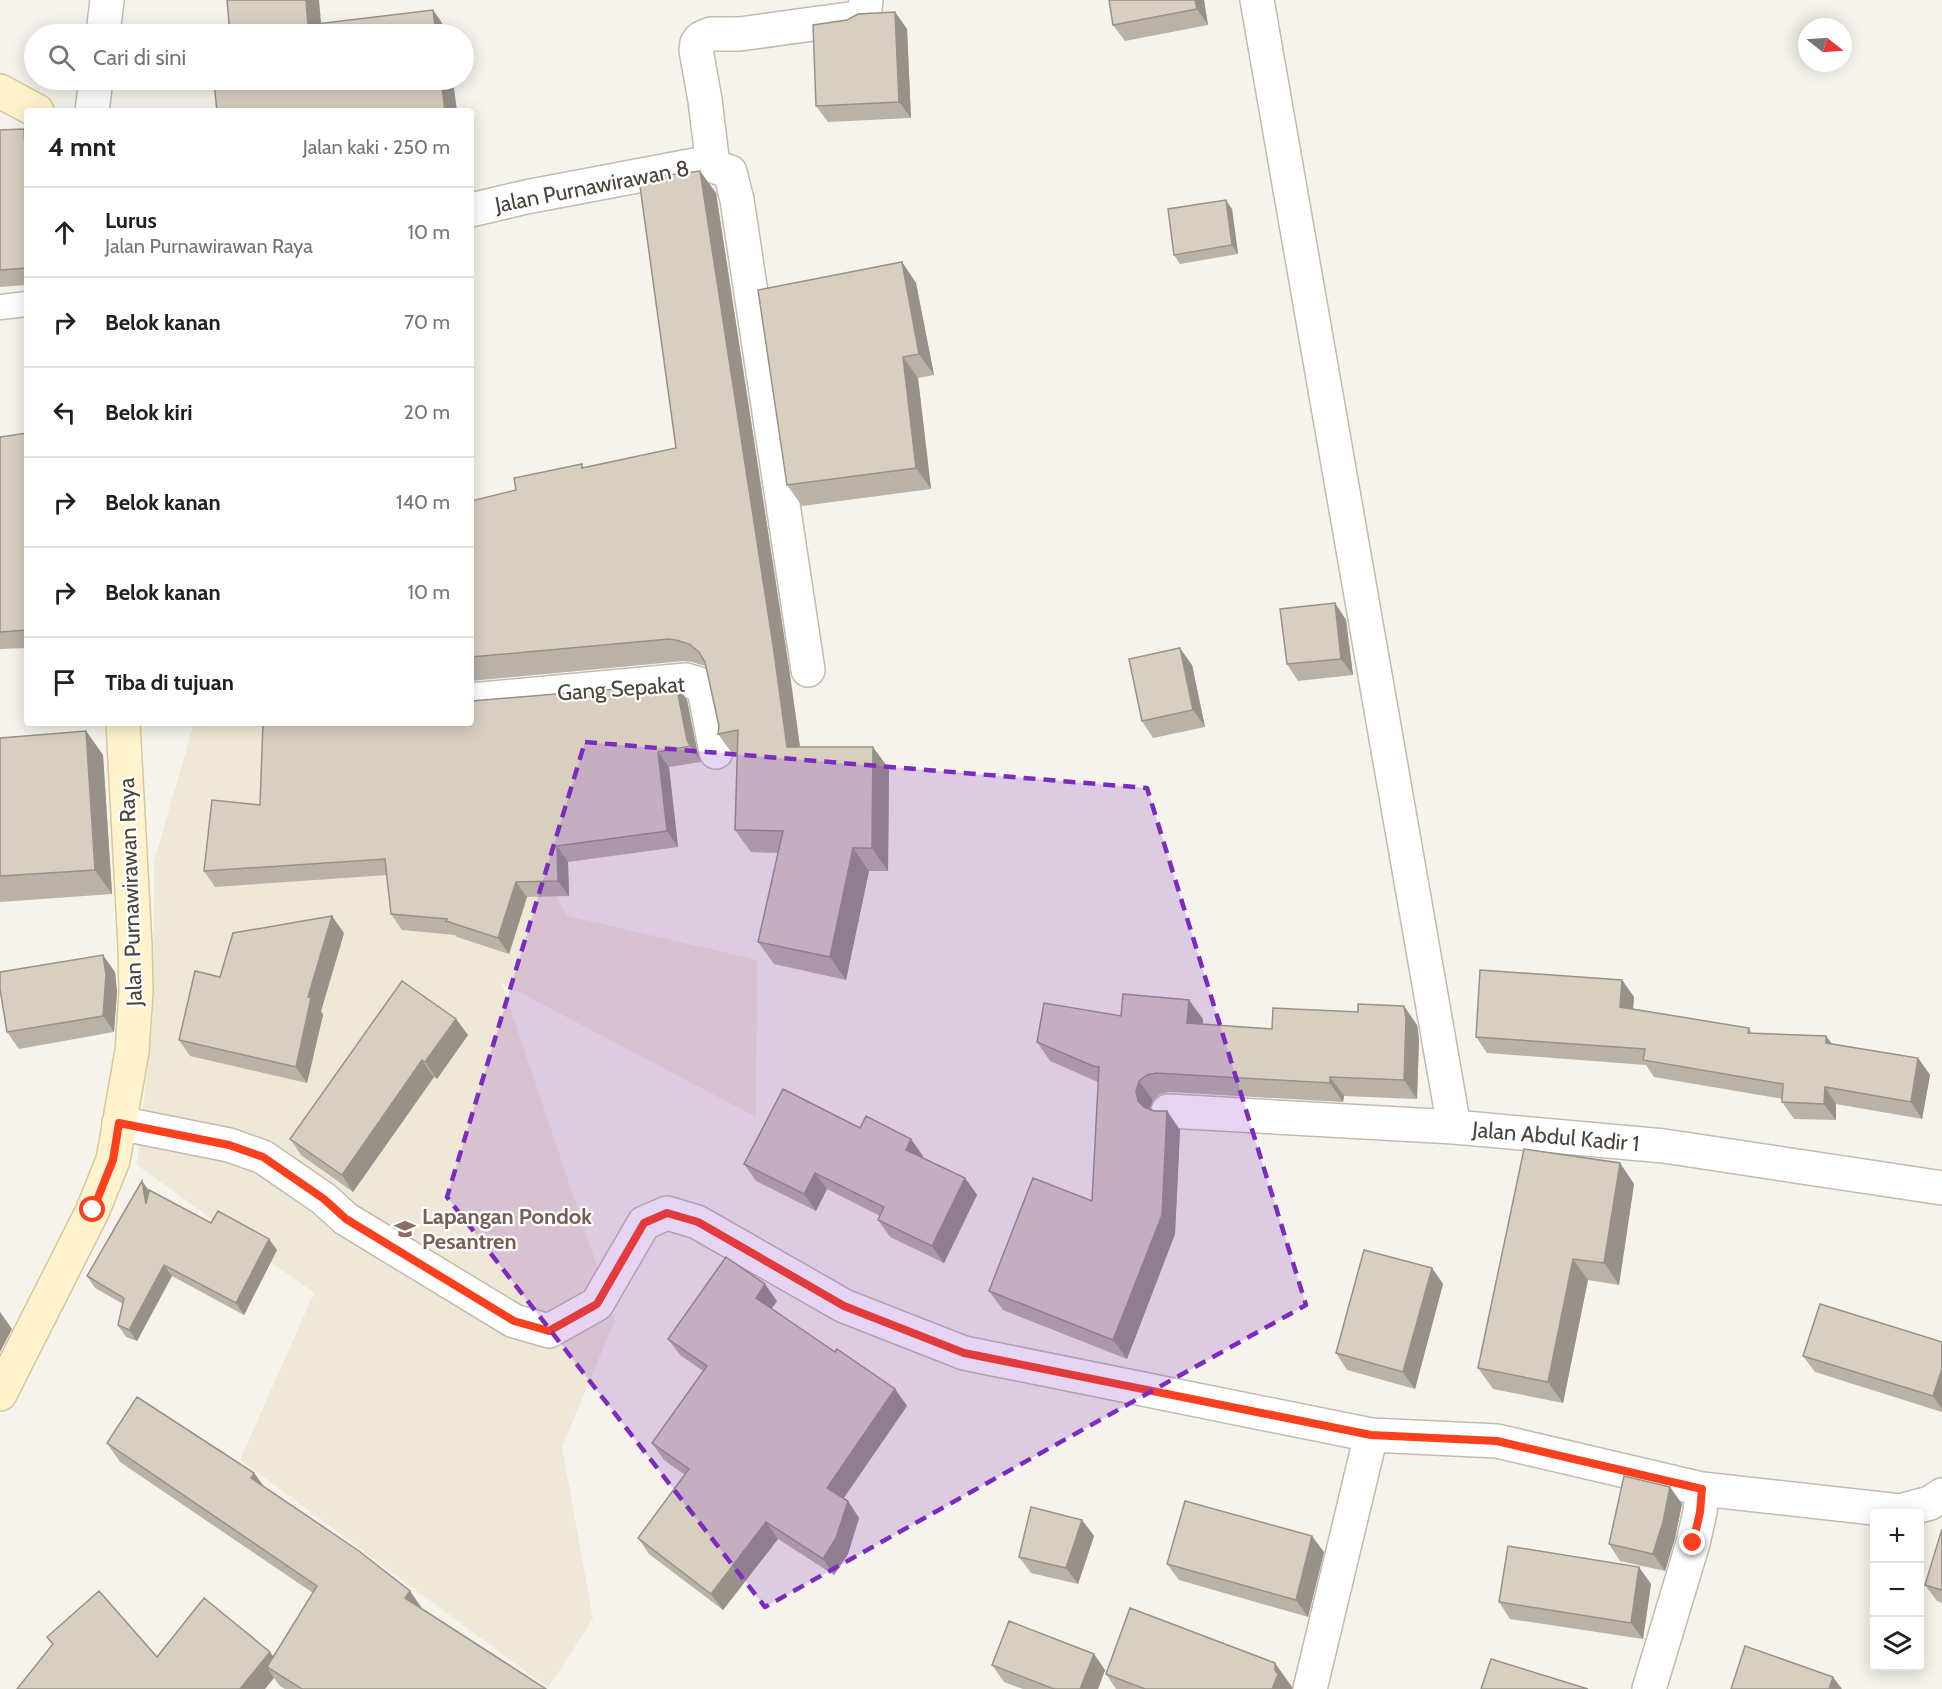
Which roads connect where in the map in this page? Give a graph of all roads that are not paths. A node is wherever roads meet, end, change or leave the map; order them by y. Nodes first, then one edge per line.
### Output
1 (107, 0) edge
2 (866, 0) edge
3 (1257, 0) edge
4 (104, 24) edge
5 (95, 90) edge
6 (0, 91) edge
7 (31, 108) edge
8 (92, 108) edge
9 (713, 166) junction
10 (474, 209) edge
11 (24, 304) edge
12 (0, 307) edge
13 (808, 670) dead end
14 (474, 700) edge
15 (123, 726) edge
16 (716, 752) edge
17 (1168, 1111) edge
18 (119, 1123) junction
19 (1454, 1127) junction
20 (1942, 1188) edge
21 (0, 1394) edge
22 (1371, 1435) junction
23 (1702, 1489) junction
24 (1942, 1495) edge
25 (1311, 1689) edge
26 (1649, 1689) edge

1 - 4 street
2 - 9 street
3 - 19 street
5 - 8 street
6 - 7 street
9 - 10 street, Jalan Purnawirawan 8
9 - 13 street
11 - 12 lane
14 - 16 street, Gang Sepakat
15 - 18 street, Jalan Purnawirawan Raya
17 - 19 street, Jalan Abdul Kadir 1
18 - 21 street, Jalan Purnawirawan Raya
18 - 22 street
19 - 20 street, Jalan Abdul Kadir 1
22 - 23 street
22 - 25 street
23 - 24 street
23 - 26 street

